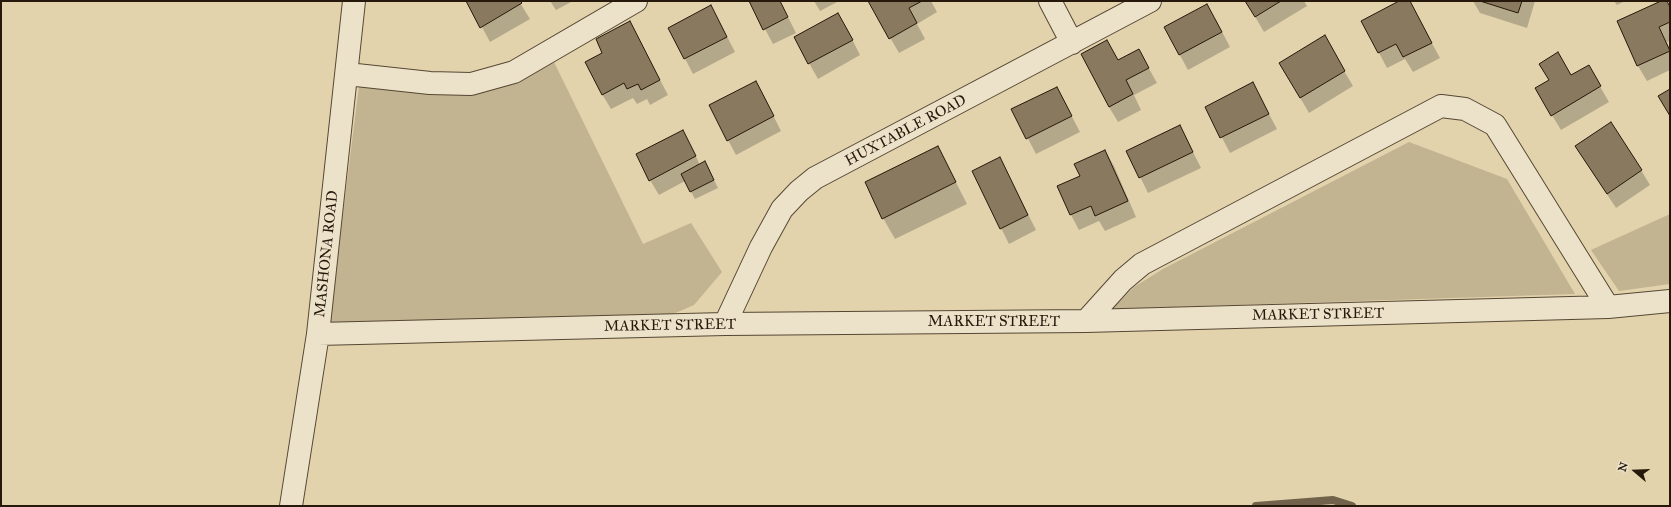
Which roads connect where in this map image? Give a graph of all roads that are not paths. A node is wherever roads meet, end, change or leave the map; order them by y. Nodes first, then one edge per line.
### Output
1 (354, 1) edge
2 (636, 1) edge
3 (1050, 1) edge
4 (1150, 1) edge
5 (1072, 44) junction
6 (347, 74) junction
7 (1670, 301) edge
8 (1608, 307) junction
9 (1086, 321) junction
10 (725, 324) junction
11 (318, 334) junction
12 (291, 506) edge

1 - 6 street, MASHONA ROAD
2 - 6 street
3 - 5 street
4 - 5 street, HUXTABLE ROAD
5 - 10 street, HUXTABLE ROAD
6 - 11 street, MASHONA ROAD
7 - 8 street, MARKET STREET
8 - 9 street, MARKET STREET
8 - 9 street
9 - 10 street, MARKET STREET
10 - 11 street, MARKET STREET
11 - 12 street, MASHONA ROAD

